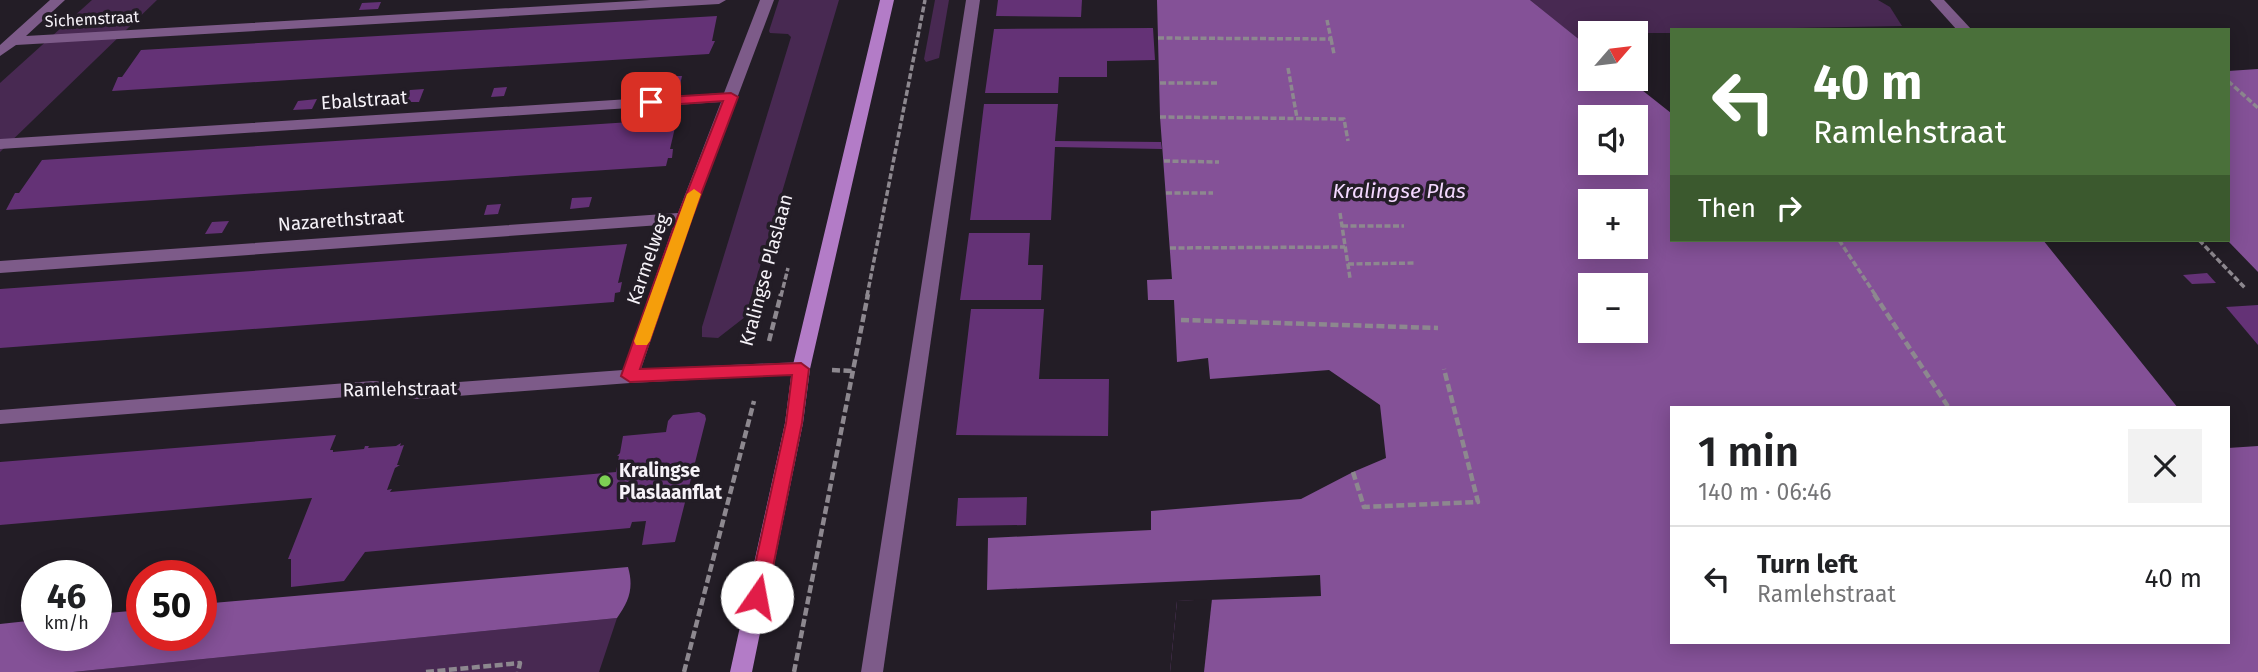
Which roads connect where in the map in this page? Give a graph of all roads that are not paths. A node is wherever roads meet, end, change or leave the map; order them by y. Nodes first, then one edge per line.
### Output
1 (58, 0) edge
2 (719, 0) edge
3 (767, 0) edge
4 (887, 0) edge
5 (973, 0) edge
6 (1937, 0) edge
7 (1963, 28) edge
8 (12, 41) junction
9 (0, 52) edge
10 (731, 97) junction
11 (0, 144) edge
12 (684, 218) junction
13 (0, 267) edge
14 (801, 369) junction
15 (630, 376) junction
16 (0, 417) edge
17 (741, 672) edge
18 (872, 672) edge

1 - 8 street
2 - 8 street, Sichemstraat
3 - 10 street, Karmelweg
4 - 14 main road
5 - 18 street
6 - 7 street
8 - 9 street
10 - 11 street, Ebalstraat
10 - 12 street, Karmelweg
12 - 13 street, Nazarethstraat
12 - 15 street, Karmelweg
14 - 15 street, Ramlehstraat
14 - 17 main road
15 - 16 street, Ramlehstraat

